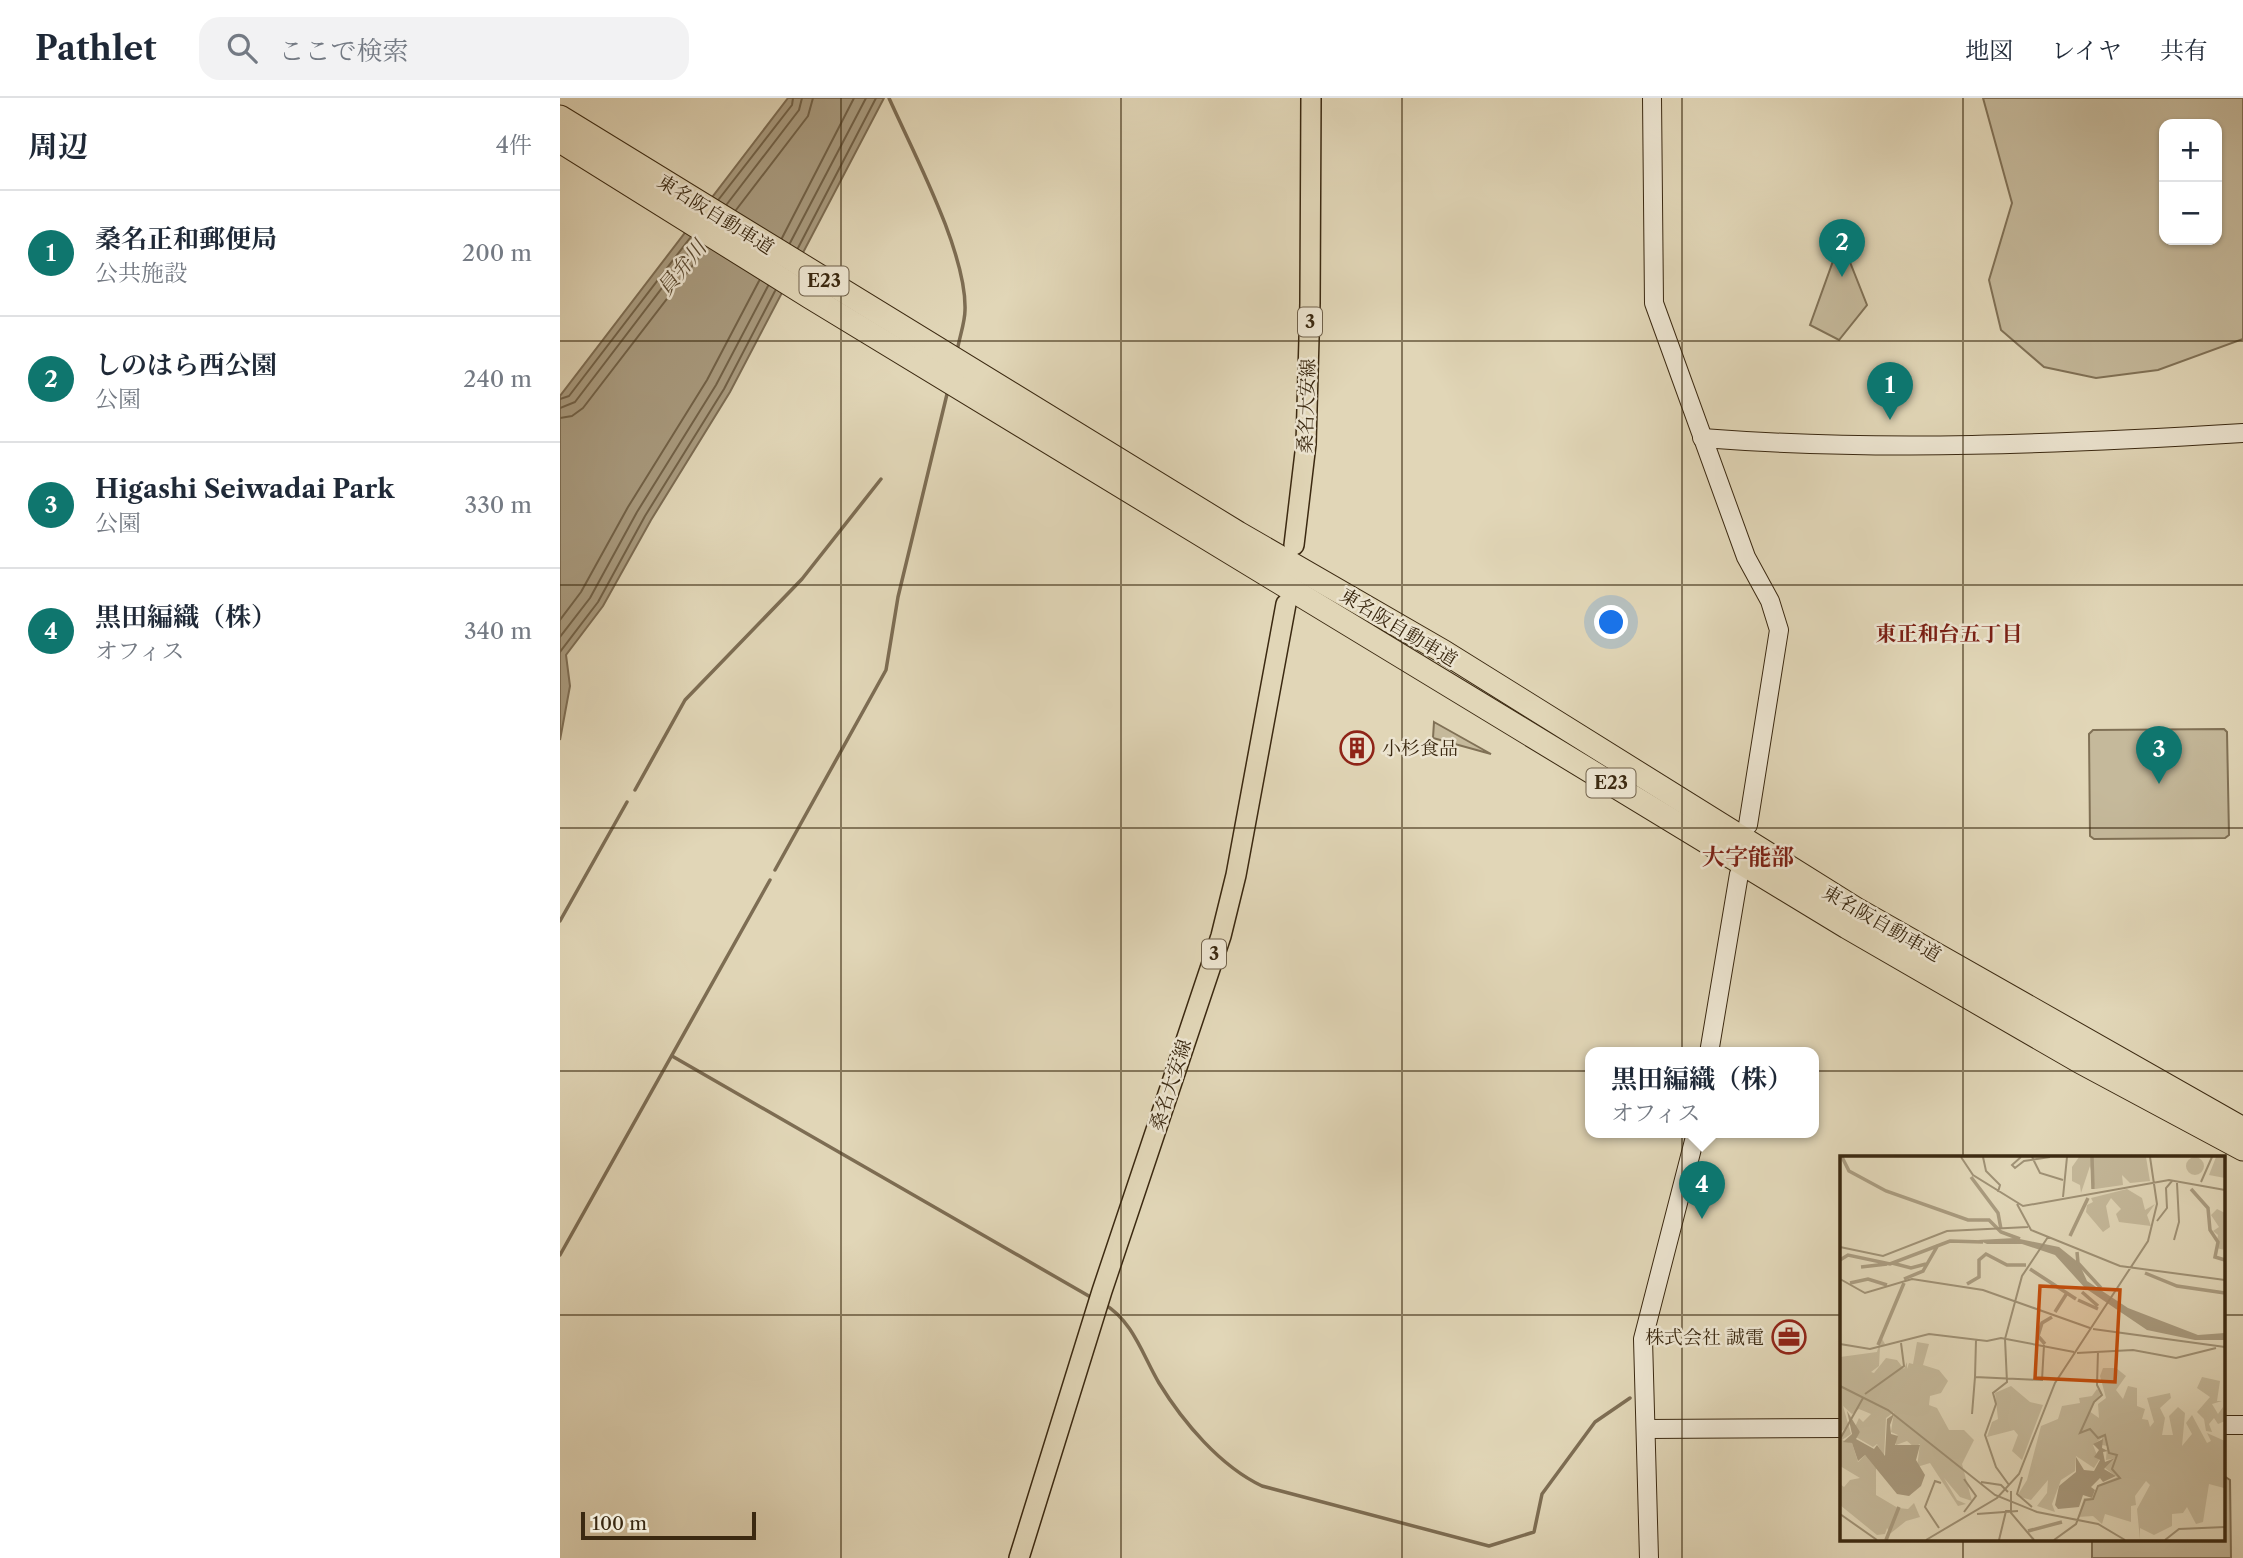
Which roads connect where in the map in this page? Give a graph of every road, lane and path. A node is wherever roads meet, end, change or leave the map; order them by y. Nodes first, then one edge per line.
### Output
1 (1311, 98) edge
2 (1652, 98) edge
3 (560, 117) edge
4 (560, 141) edge
5 (646, 182) junction
6 (993, 394) junction
7 (2243, 433) edge
8 (1702, 438) junction
9 (1294, 545) dead end
10 (1286, 604) dead end
11 (1748, 825) dead end
12 (1739, 874) dead end
13 (1710, 1047) edge
14 (2243, 1129) edge
15 (1695, 1138) edge
16 (2243, 1149) edge
17 (1840, 1427) edge
18 (1647, 1429) junction
19 (1019, 1558) edge
20 (1649, 1558) edge

1 - 9 main road, 桑名大安線 / 3
2 - 8 street
3 - 5 highway, 東名阪自動車道 / E23
4 - 5 highway, 東名阪自動車道 / E23
5 - 6 highway, 東名阪自動車道 / E23
6 - 14 highway, 東名阪自動車道 / E23
6 - 16 highway, 東名阪自動車道 / E23
7 - 8 street
8 - 11 street
10 - 19 main road, 桑名大安線 / 3
12 - 13 street
15 - 18 street
17 - 18 street
18 - 20 street

